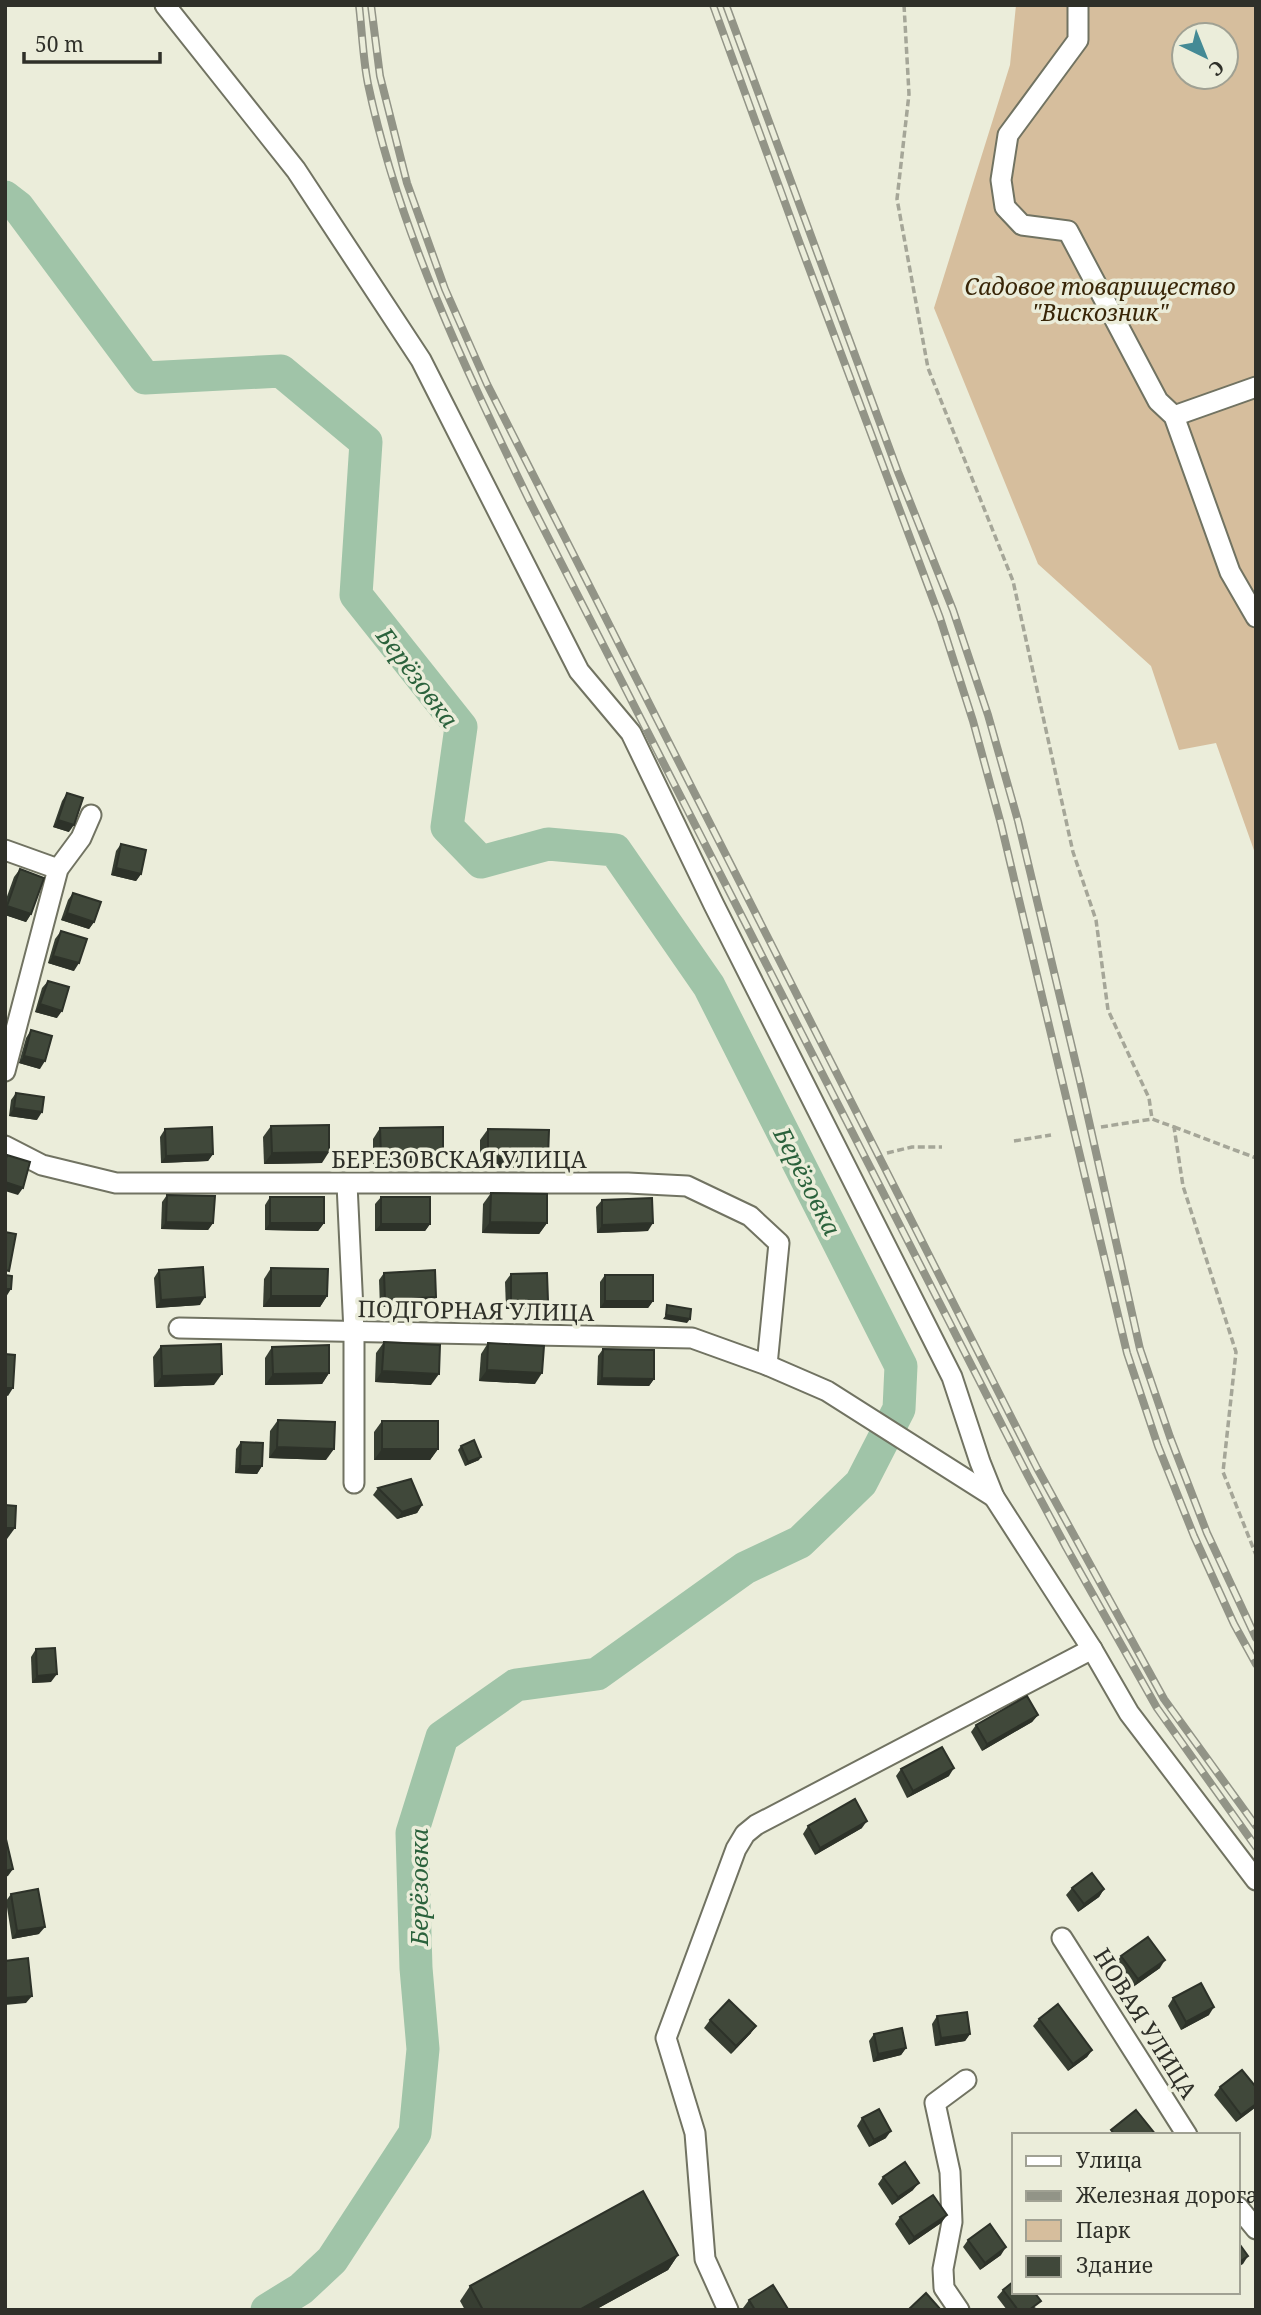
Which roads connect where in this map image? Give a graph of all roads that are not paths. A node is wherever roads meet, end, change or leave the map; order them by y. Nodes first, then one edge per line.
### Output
1 (164, 5) edge
2 (1078, 5) edge
3 (1256, 387) edge
4 (1174, 416) junction
5 (1256, 617) edge
6 (91, 815) dead end
7 (5, 850) edge
8 (58, 869) junction
9 (5, 1071) edge
10 (5, 1146) edge
11 (346, 1184) junction
12 (179, 1328) dead end
13 (354, 1332) junction
14 (767, 1365) junction
15 (354, 1483) dead end
16 (994, 1497) junction
17 (1092, 1649) junction
18 (1256, 1880) edge
19 (1062, 1938) dead end
20 (966, 2080) dead end
21 (1186, 2133) edge
22 (1240, 2209) edge
23 (1256, 2229) edge
24 (728, 2310) edge
25 (959, 2310) edge

1 - 16 street
2 - 4 street
3 - 4 street
4 - 5 street
6 - 8 street
7 - 8 street
8 - 9 street
10 - 11 street, БЕРЕЗОВСКАЯ УЛИЦА
11 - 13 street
11 - 14 street, БЕРЕЗОВСКАЯ УЛИЦА
12 - 13 street, ПОДГОРНАЯ УЛИЦА
13 - 14 street, ПОДГОРНАЯ УЛИЦА
13 - 15 street
14 - 16 street, ПОДГОРНАЯ УЛИЦА
16 - 17 street
17 - 18 street
17 - 24 street
19 - 21 street, НОВАЯ УЛИЦА
20 - 25 street
22 - 23 street

